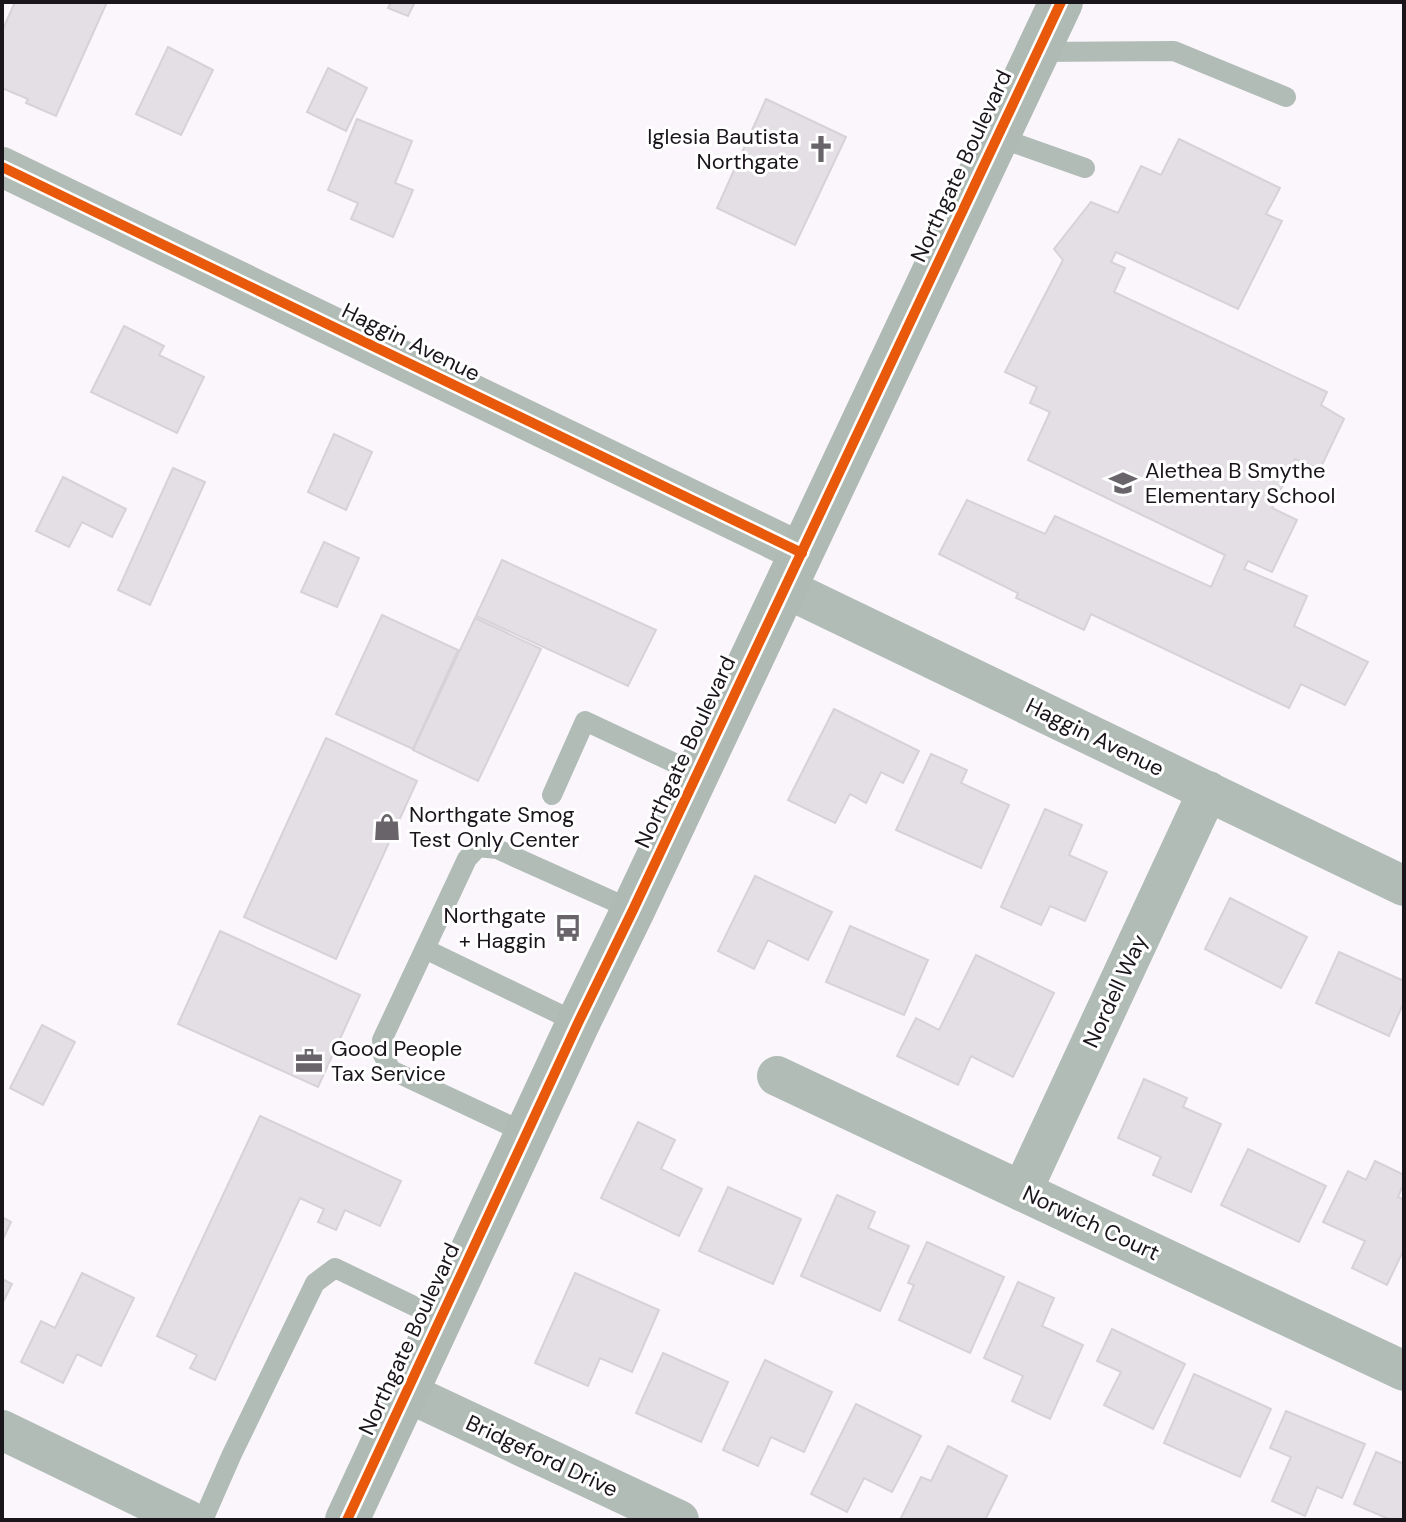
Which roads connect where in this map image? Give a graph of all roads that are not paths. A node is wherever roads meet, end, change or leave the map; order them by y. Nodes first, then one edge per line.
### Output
1 (1061, 2) edge
2 (1037, 52) junction
3 (1286, 97) dead end
4 (997, 137) junction
5 (1085, 168) dead end
6 (8, 175) edge
7 (794, 571) junction
8 (698, 774) junction
9 (1208, 791) junction
10 (552, 795) dead end
11 (1404, 886) edge
12 (633, 910) junction
13 (425, 949) junction
14 (578, 1023) junction
15 (777, 1076) dead end
16 (528, 1134) junction
17 (1022, 1191) junction
18 (441, 1319) junction
19 (1404, 1371) edge
20 (406, 1392) junction
21 (2, 1430) edge
22 (171, 1516) edge
23 (203, 1520) edge
24 (347, 1520) edge
25 (679, 1520) edge

1 - 2 main road, Northgate Boulevard
2 - 3 lane
2 - 4 main road, Northgate Boulevard
4 - 5 lane
4 - 7 main road, Northgate Boulevard
6 - 7 street, Haggin Avenue
7 - 8 main road, Northgate Boulevard
7 - 9 street, Haggin Avenue
8 - 10 lane
8 - 12 main road, Northgate Boulevard
9 - 11 street, Haggin Avenue
9 - 17 street, Nordell Way
12 - 13 lane
12 - 14 main road, Northgate Boulevard
13 - 14 lane
13 - 16 lane
14 - 16 main road, Northgate Boulevard
15 - 17 street, Norwich Court
16 - 18 main road, Northgate Boulevard
17 - 19 street, Norwich Court
18 - 20 main road, Northgate Boulevard
18 - 23 lane
20 - 24 main road, Northgate Boulevard
20 - 25 street, Bridgeford Drive
21 - 22 street

